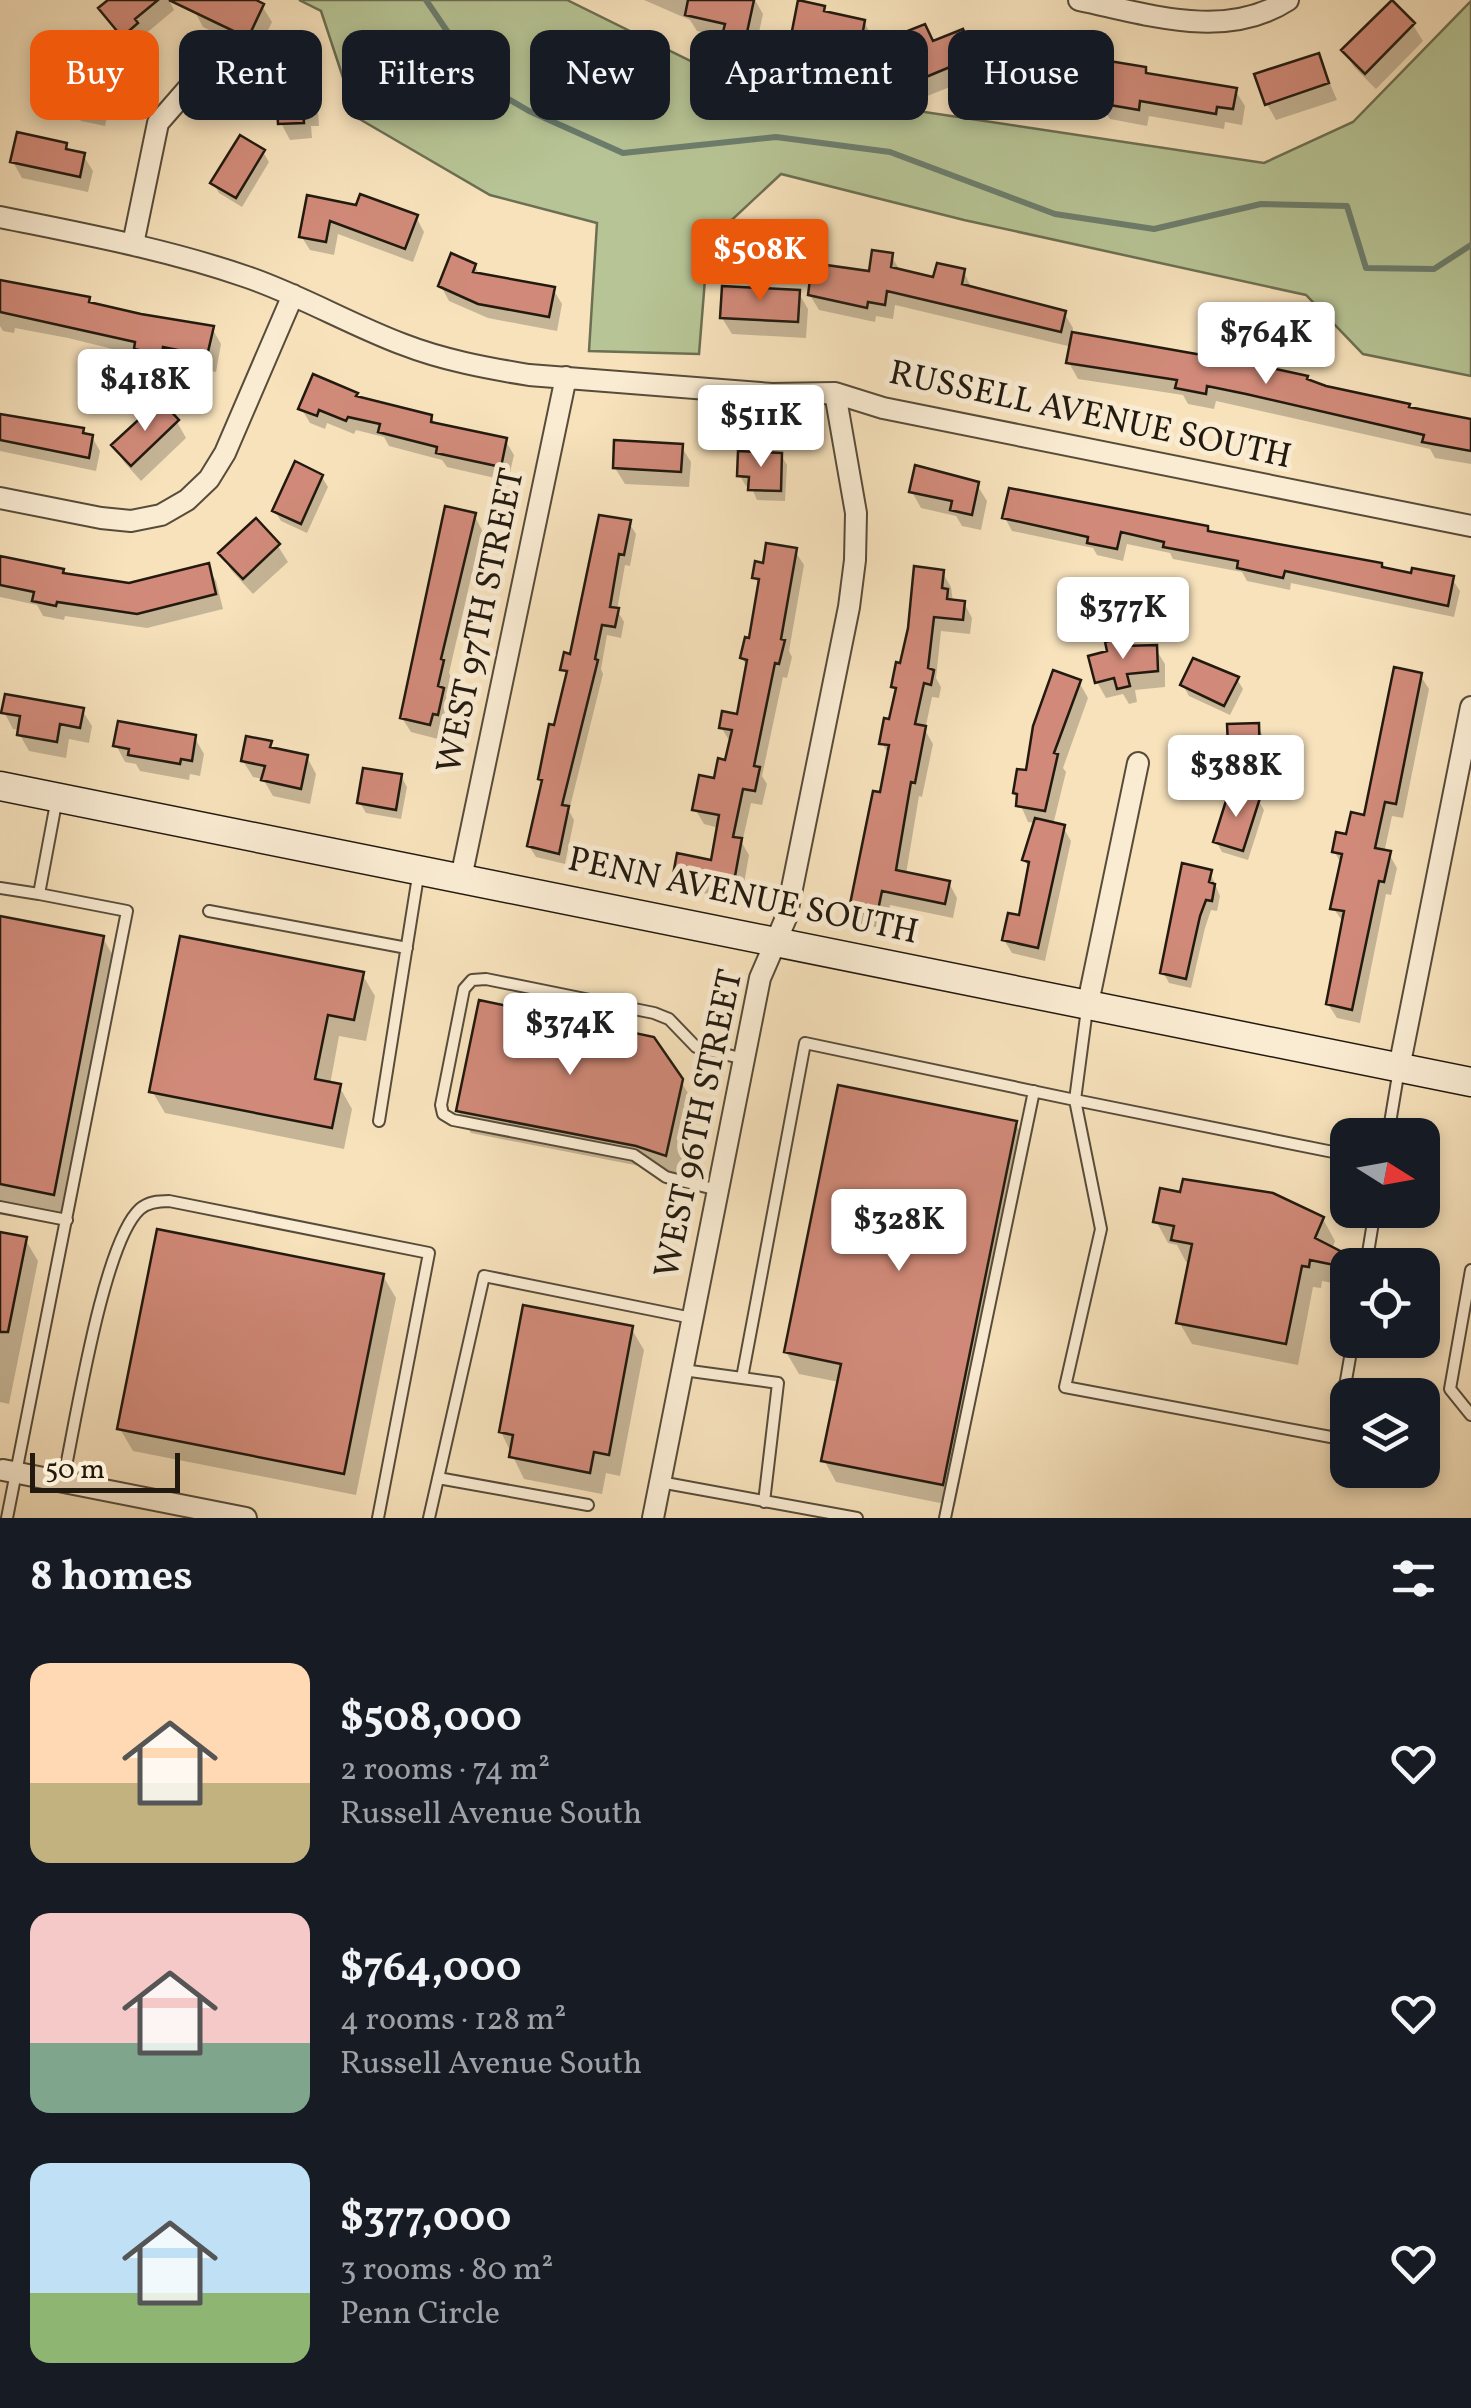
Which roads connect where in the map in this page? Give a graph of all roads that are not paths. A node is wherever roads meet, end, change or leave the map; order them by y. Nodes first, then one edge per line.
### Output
1 (1080, 0) edge
2 (1288, 0) edge
3 (179, 99) edge
4 (0, 216) edge
5 (132, 244) junction
6 (293, 295) junction
7 (566, 377) junction
8 (835, 393) junction
9 (0, 498) edge
10 (1471, 526) edge
11 (1471, 708) edge
12 (1138, 763) dead end
13 (0, 786) edge
14 (57, 798) junction
15 (419, 869) junction
16 (461, 878) junction
17 (0, 888) edge
18 (38, 894) junction
19 (209, 910) dead end
20 (775, 941) junction
21 (406, 948) junction
22 (1087, 1008) junction
23 (744, 1059) junction
24 (1399, 1068) junction
25 (1471, 1082) edge
26 (1034, 1092) junction
27 (1074, 1100) junction
28 (1391, 1118) edge
29 (379, 1121) dead end
30 (1330, 1151) edge
31 (718, 1190) junction
32 (0, 1207) edge
33 (67, 1220) junction
34 (1471, 1270) edge
35 (692, 1318) junction
36 (1350, 1358) edge
37 (682, 1370) junction
38 (742, 1378) junction
39 (1471, 1415) edge
40 (10, 1471) junction
41 (438, 1478) junction
42 (63, 1481) junction
43 (660, 1482) junction
44 (764, 1502) junction
45 (588, 1505) dead end
46 (7, 1518) edge
47 (246, 1518) edge
48 (378, 1518) edge
49 (429, 1518) edge
50 (653, 1518) edge
51 (857, 1518) edge
52 (946, 1518) edge

1 - 2 street
3 - 5 street
4 - 5 street, RUSSELL AVENUE SOUTH
5 - 6 street, RUSSELL AVENUE SOUTH
6 - 7 street, RUSSELL AVENUE SOUTH
6 - 9 street
7 - 8 street, RUSSELL AVENUE SOUTH
7 - 16 street, WEST 97TH STREET
8 - 10 street, RUSSELL AVENUE SOUTH
8 - 20 street, WEST 96TH STREET
11 - 24 street
12 - 22 street
13 - 14 main road, PENN AVENUE SOUTH
14 - 15 main road, PENN AVENUE SOUTH
14 - 18 lane
15 - 16 main road, PENN AVENUE SOUTH
15 - 21 lane
16 - 20 main road, PENN AVENUE SOUTH
17 - 18 lane
18 - 33 lane
19 - 21 lane
20 - 22 main road, PENN AVENUE SOUTH
20 - 23 street, WEST 96TH STREET
21 - 29 lane
22 - 24 main road, PENN AVENUE SOUTH
22 - 27 lane
23 - 31 street, WEST 96TH STREET
23 - 31 lane
24 - 25 main road, PENN AVENUE SOUTH
24 - 28 lane
26 - 27 lane
26 - 38 lane
26 - 52 lane
27 - 30 lane
27 - 36 lane
31 - 35 street, WEST 96TH STREET
32 - 33 lane
33 - 40 lane
34 - 39 lane
35 - 37 street, WEST 96TH STREET
35 - 41 lane
37 - 38 lane
37 - 43 street, WEST 96TH STREET
38 - 44 lane
40 - 42 street
40 - 46 lane
41 - 45 lane
41 - 49 lane
42 - 47 street
42 - 48 lane
43 - 44 lane
43 - 50 street, WEST 96TH STREET
44 - 51 lane

